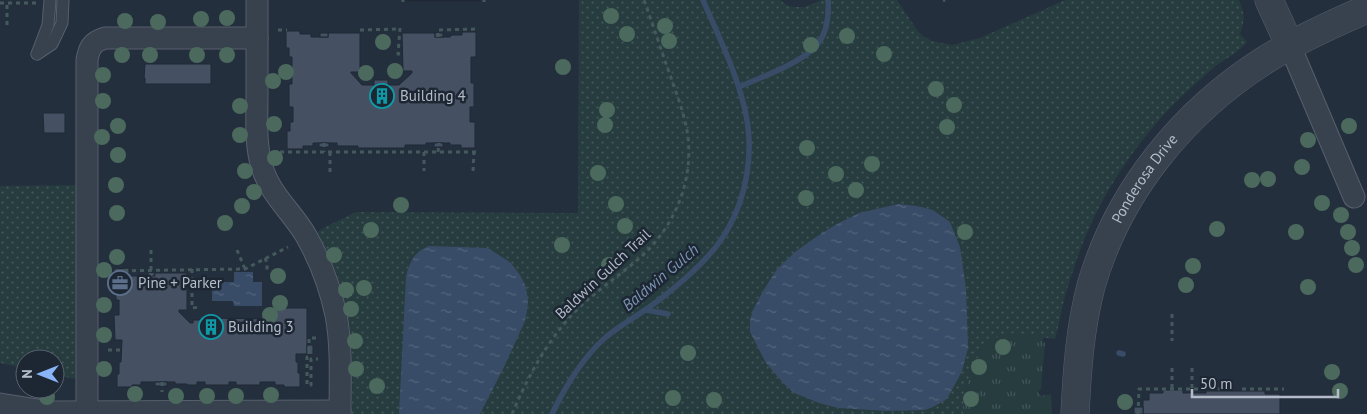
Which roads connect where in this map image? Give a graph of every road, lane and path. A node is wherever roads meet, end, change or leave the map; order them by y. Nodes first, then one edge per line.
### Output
1 (63, 0) edge
2 (257, 0) edge
3 (644, 0) edge
4 (1269, 0) edge
5 (0, 2) edge
6 (45, 2) edge
7 (7, 3) junction
8 (1367, 9) edge
9 (7, 26) dead end
10 (478, 29) dead end
11 (278, 30) dead end
12 (287, 30) dead end
13 (360, 30) dead end
14 (438, 37) dead end
15 (257, 38) junction
16 (1290, 46) junction
17 (403, 54) dead end
18 (438, 143) dead end
19 (324, 144) dead end
20 (280, 152) dead end
21 (324, 152) junction
22 (330, 152) junction
23 (424, 152) junction
24 (438, 152) junction
25 (474, 152) junction
26 (480, 152) dead end
27 (424, 170) dead end
28 (473, 171) dead end
29 (330, 173) dead end
30 (1354, 197) dead end
31 (288, 247) dead end
32 (152, 250) dead end
33 (237, 250) dead end
34 (265, 258) junction
35 (245, 268) junction
36 (192, 269) junction
37 (108, 270) dead end
38 (152, 270) junction
39 (267, 270) dead end
40 (152, 276) dead end
41 (200, 307) dead end
42 (1172, 314) dead end
43 (317, 338) dead end
44 (1172, 341) dead end
45 (108, 350) dead end
46 (121, 350) dead end
47 (318, 359) dead end
48 (1172, 368) dead end
49 (1192, 368) dead end
50 (162, 382) dead end
51 (1229, 388) dead end
52 (1242, 388) dead end
53 (1284, 388) dead end
54 (1172, 389) junction
55 (1192, 389) junction
56 (162, 392) dead end
57 (0, 404) edge
58 (87, 412) junction
59 (340, 413) edge
60 (512, 414) edge
61 (1076, 414) edge
62 (1138, 414) edge

1 - 6 lane
2 - 15 street
3 - 60 path, Baldwin Gulch Trail
4 - 16 street
5 - 7 path
6 - 7 path
7 - 9 path
8 - 16 street, Ponderosa Drive
10 - 14 path
11 - 12 path
13 - 17 path
15 - 58 street
15 - 59 street
16 - 30 street
16 - 61 street, Ponderosa Drive
18 - 24 path
19 - 21 path
20 - 21 path
21 - 22 path
22 - 23 path
22 - 29 path
23 - 24 path
23 - 27 path
24 - 25 path
25 - 26 path
25 - 28 path
31 - 34 path
32 - 38 path
33 - 35 path
34 - 35 path
34 - 39 path
35 - 36 path
36 - 38 path
36 - 41 path
37 - 38 path
38 - 40 path
42 - 44 path
43 - 47 path
45 - 46 path
48 - 54 path
49 - 55 path
50 - 56 path
51 - 55 path
52 - 53 path
54 - 55 path
54 - 62 path
57 - 58 street
58 - 59 street

